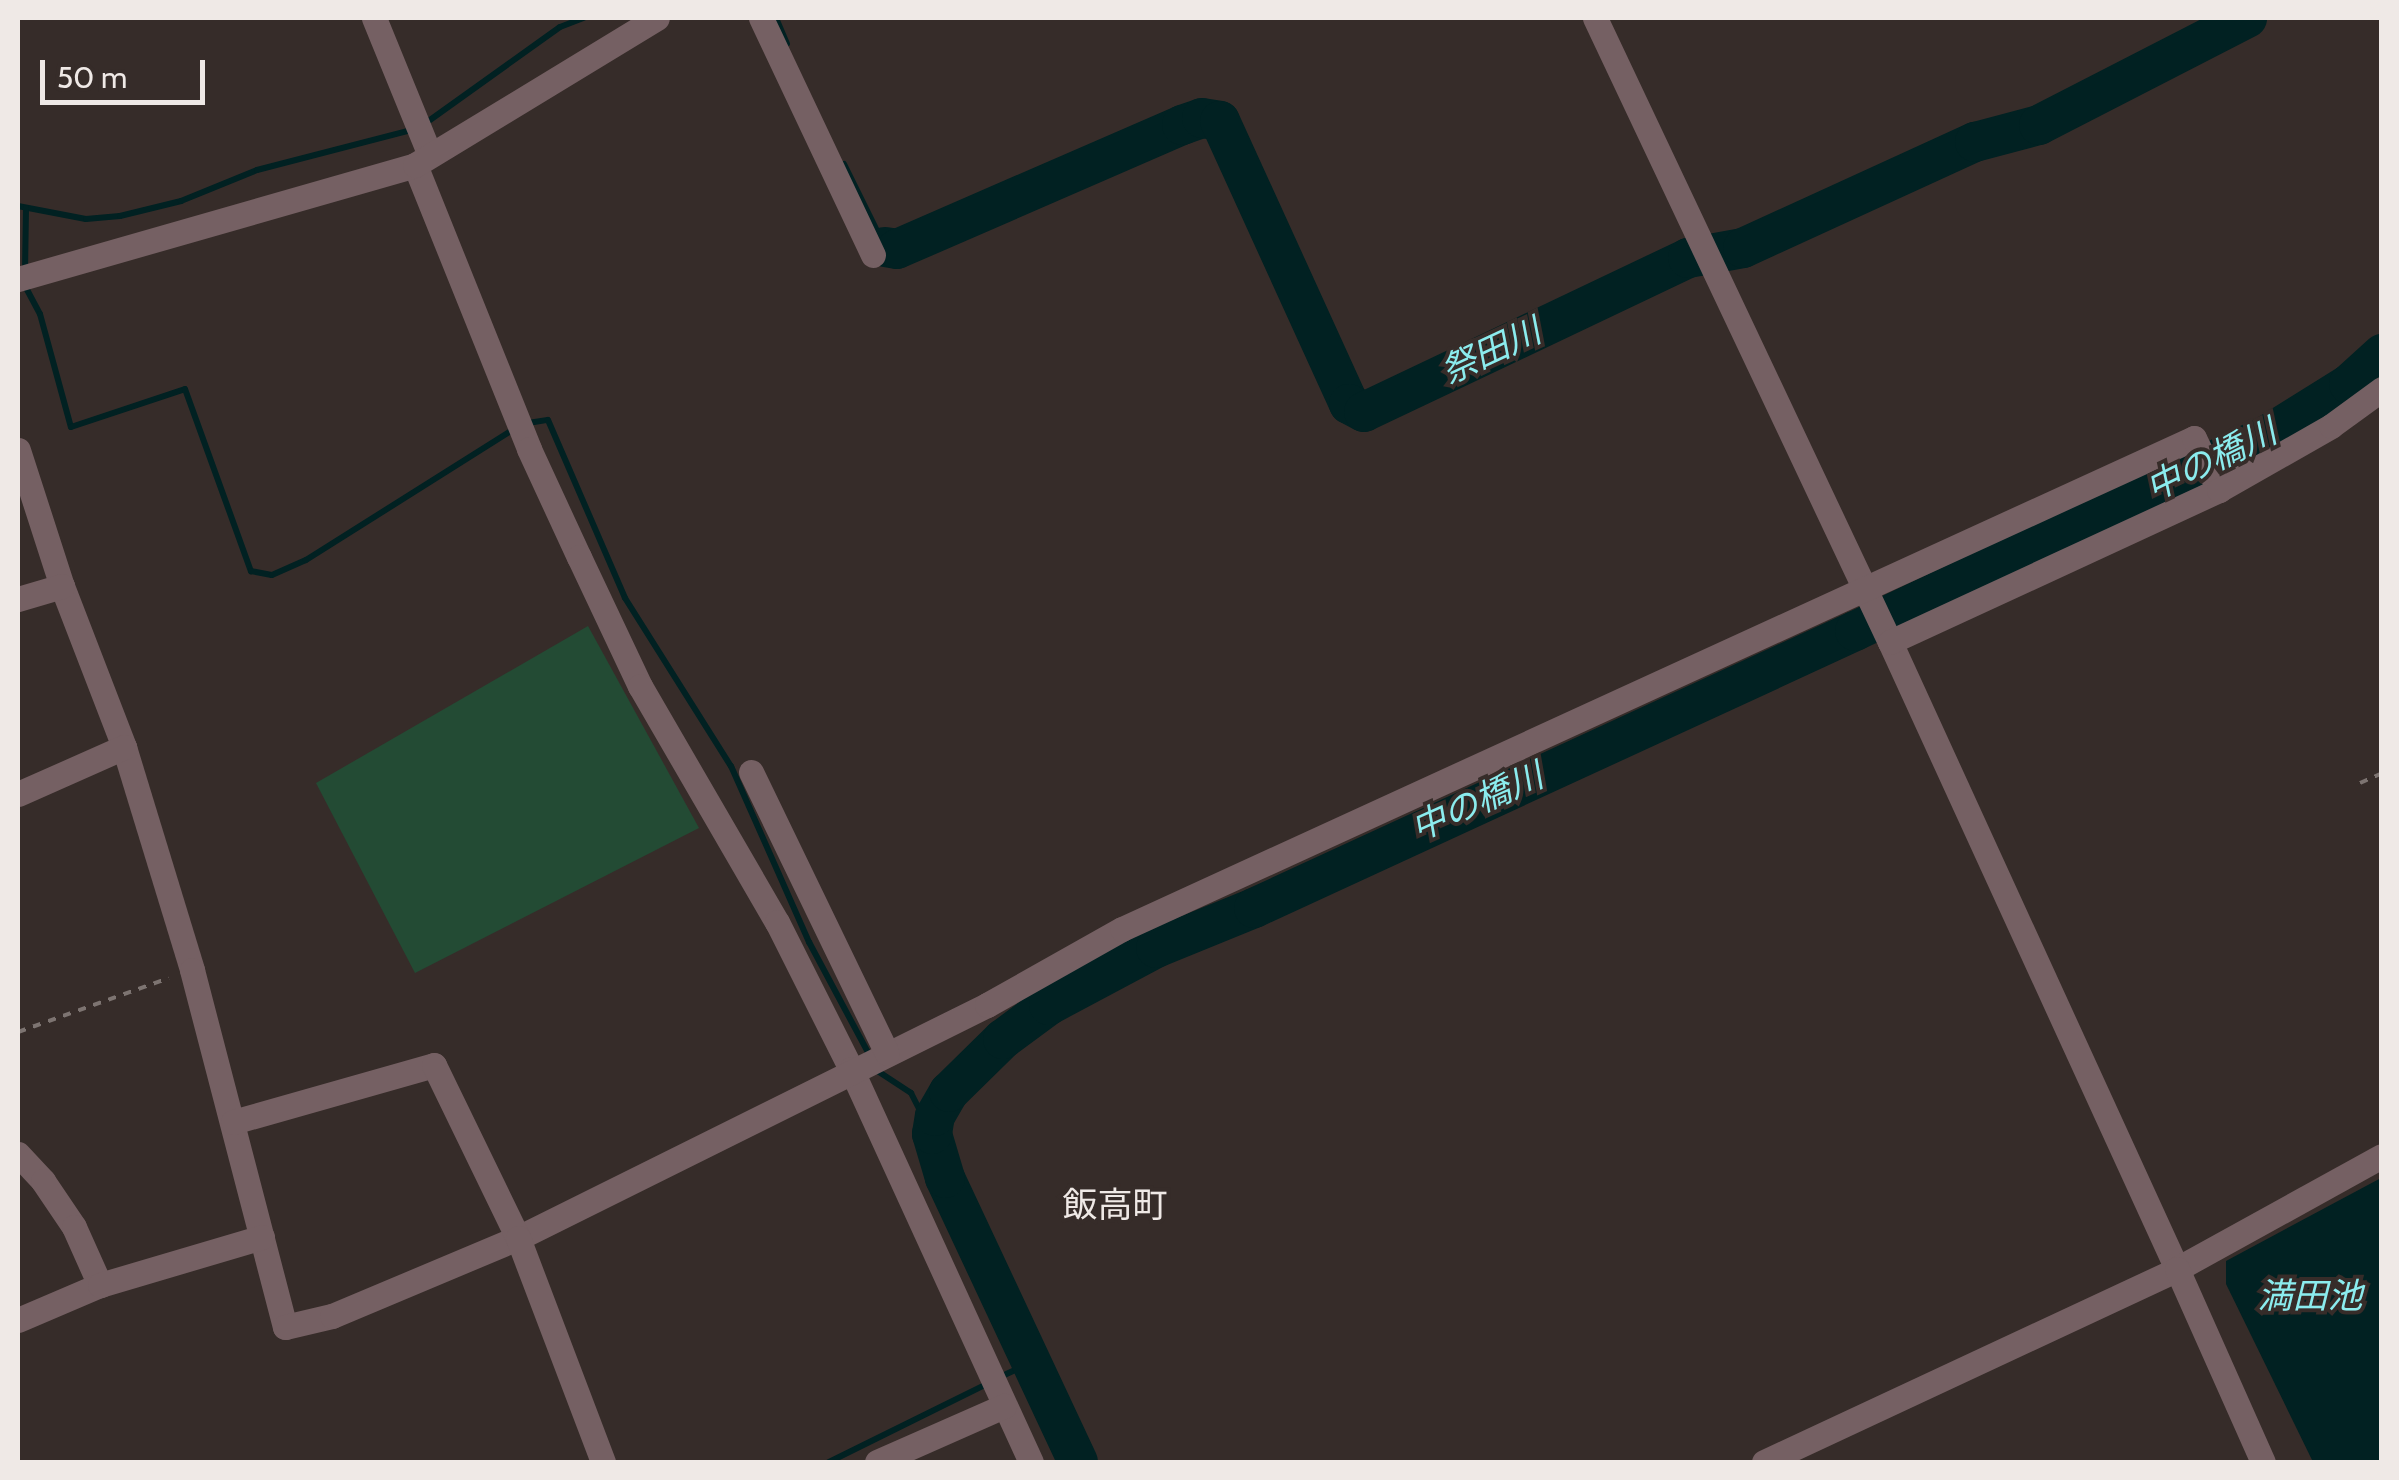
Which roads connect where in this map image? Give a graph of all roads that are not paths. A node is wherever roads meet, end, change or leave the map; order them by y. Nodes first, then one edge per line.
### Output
1 (374, 18) edge
2 (657, 18) edge
3 (761, 18) edge
4 (1595, 18) edge
5 (423, 160) junction
6 (873, 255) dead end
7 (18, 279) edge
8 (2382, 389) edge
9 (18, 450) edge
10 (2218, 486) junction
11 (62, 586) junction
12 (1866, 592) junction
13 (18, 599) edge
14 (1889, 640) junction
15 (124, 747) junction
16 (751, 772) dead end
17 (18, 794) edge
18 (795, 914) junction
19 (870, 1061) junction
20 (233, 1122) junction
21 (18, 1154) edge
22 (2382, 1156) edge
23 (262, 1237) junction
24 (518, 1238) junction
25 (2177, 1269) junction
26 (100, 1286) junction
27 (18, 1320) edge
28 (997, 1392) junction
29 (603, 1462) edge
30 (876, 1462) edge
31 (1031, 1462) edge
32 (1764, 1462) edge
33 (2263, 1462) edge

1 - 5 street
2 - 5 street
3 - 6 street
4 - 12 street
5 - 7 street
5 - 18 street
8 - 10 street
9 - 11 street
10 - 12 street
10 - 14 street
11 - 13 street
11 - 15 street
12 - 14 street
12 - 19 street
14 - 25 street
15 - 17 street
15 - 20 street
16 - 18 street
18 - 19 street
18 - 19 street
19 - 24 street
19 - 28 street
20 - 23 street
20 - 24 street
21 - 26 street
22 - 25 street
23 - 24 street
23 - 26 street
24 - 29 street
25 - 32 street
25 - 33 street
26 - 27 street
28 - 30 street
28 - 31 street

